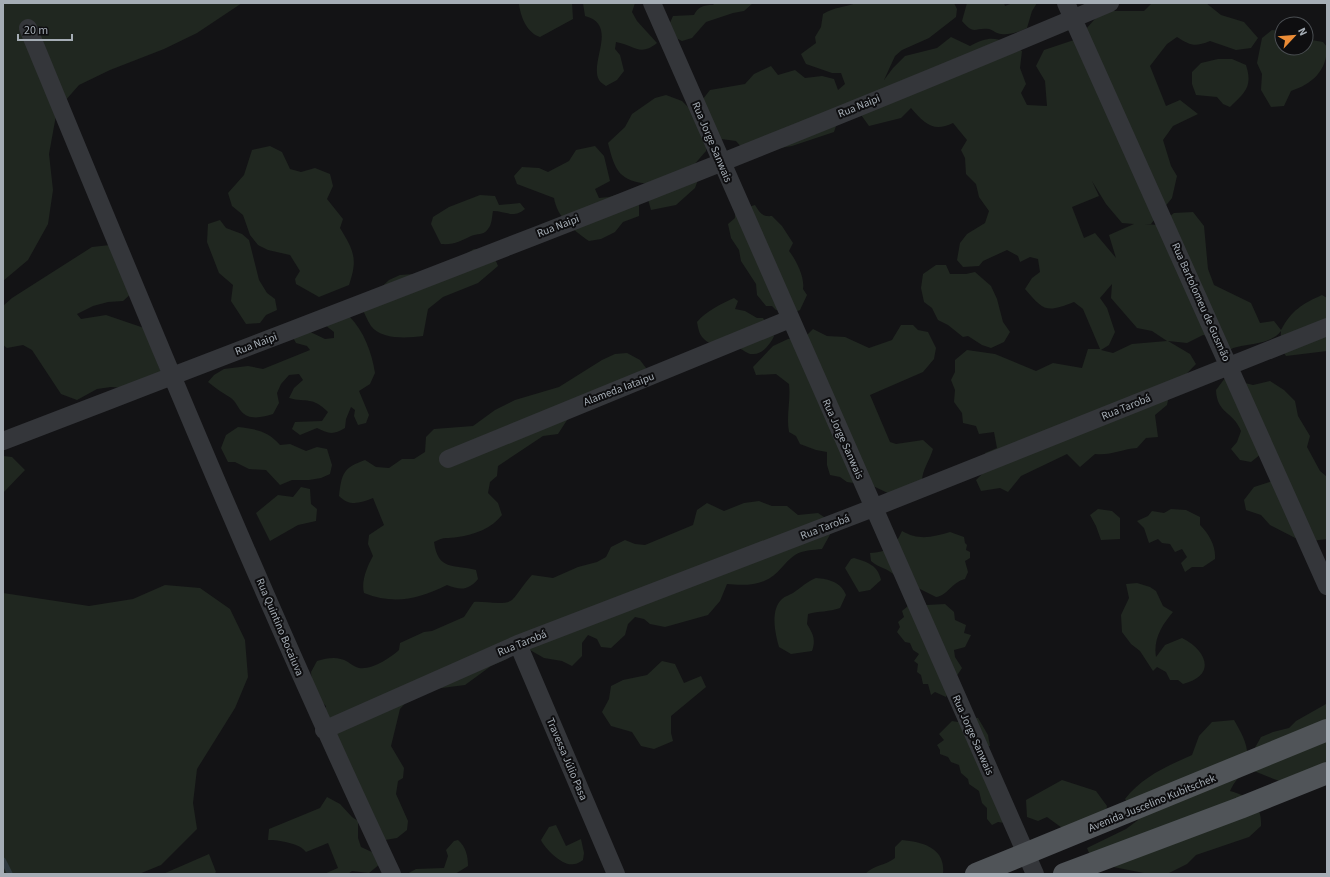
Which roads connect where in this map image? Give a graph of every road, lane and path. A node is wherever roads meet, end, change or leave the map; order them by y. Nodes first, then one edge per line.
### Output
1 (652, 3) edge
2 (1110, 3) edge
3 (1070, 11) edge
4 (28, 28) dead end
5 (721, 162) junction
6 (790, 319) junction
7 (1327, 327) edge
8 (1229, 366) junction
9 (172, 377) junction
10 (3, 441) edge
11 (448, 459) dead end
12 (873, 508) junction
13 (1327, 586) edge
14 (518, 644) junction
15 (324, 730) junction
16 (1327, 730) edge
17 (1327, 773) edge
18 (1025, 854) junction
19 (392, 874) edge
20 (616, 874) edge
21 (976, 874) edge
22 (1035, 874) edge
23 (1064, 874) edge

1 - 5 street, Rua Jorge Sanwais
2 - 3 street, Rua Naipi
3 - 5 street, Rua Naipi
3 - 8 street, Rua Bartolomeu de Gusmão
4 - 9 street, Rua Quintino Bocaiuva
5 - 6 street, Rua Jorge Sanwais
5 - 9 street, Rua Naipi
6 - 11 street, Alameda Iataipu
6 - 12 street, Rua Jorge Sanwais
7 - 8 street, Rua Tarobá
8 - 12 street, Rua Tarobá
8 - 13 street, Rua Bartolomeu de Gusmão
9 - 10 street, Rua Naipi
9 - 15 street, Rua Quintino Bocaiuva
12 - 14 street, Rua Tarobá
12 - 18 street, Rua Jorge Sanwais
14 - 15 street, Rua Tarobá
14 - 20 street, Travessa Júlio Pasa
15 - 19 street, Rua Quintino Bocaiuva
16 - 18 main road, Avenida Juscelino Kubitschek
17 - 23 main road
18 - 21 main road, Avenida Juscelino Kubitschek
18 - 22 street, Rua Jorge Sanwais

